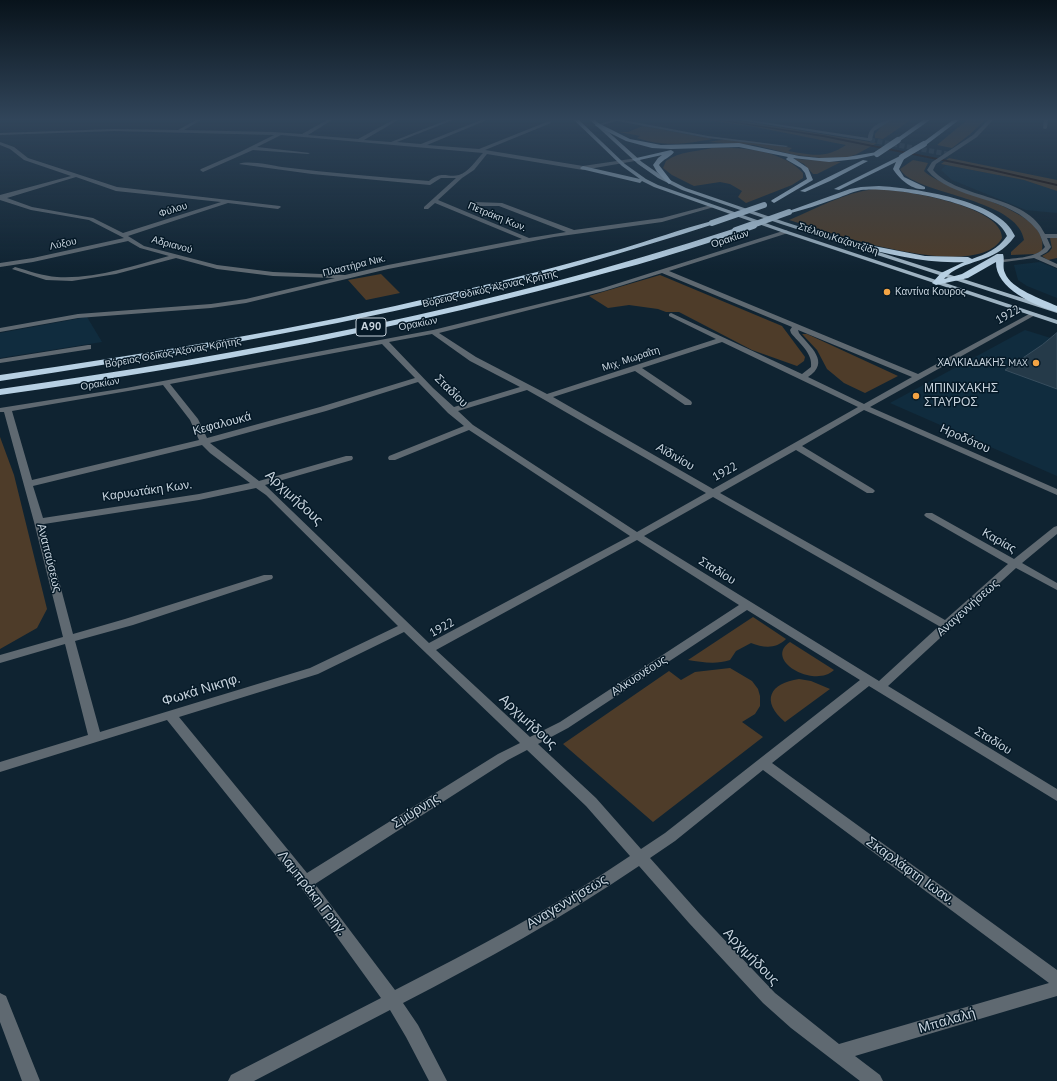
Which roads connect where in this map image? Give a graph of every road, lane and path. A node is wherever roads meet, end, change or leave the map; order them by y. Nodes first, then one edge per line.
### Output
1 (59, 170) edge
2 (300, 170) edge
3 (470, 170) edge
4 (598, 170) edge
5 (631, 170) edge
6 (652, 170) edge
7 (658, 170) edge
8 (806, 170) edge
9 (846, 170) edge
10 (874, 170) edge
11 (898, 170) edge
12 (931, 170) edge
13 (75, 176) junction
14 (460, 177) junction
15 (669, 182) junction
16 (648, 183) junction
17 (0, 198) edge
18 (435, 201) junction
19 (774, 201) junction
20 (228, 202) junction
21 (475, 204) dead end
22 (278, 207) dead end
23 (711, 207) junction
24 (426, 208) dead end
25 (789, 212) junction
26 (572, 232) junction
27 (786, 232) junction
28 (124, 235) junction
29 (1044, 236) junction
30 (1057, 236) edge
31 (1018, 238) dead end
32 (129, 240) junction
33 (529, 240) junction
34 (853, 244) junction
35 (1014, 246) dead end
36 (174, 256) junction
37 (1034, 256) junction
38 (981, 257) junction
39 (999, 259) junction
40 (0, 265) edge
41 (1057, 266) edge
42 (15, 269) dead end
43 (664, 271) junction
44 (944, 274) junction
45 (348, 278) junction
46 (958, 279) junction
47 (936, 283) junction
48 (1057, 310) edge
49 (1033, 314) junction
50 (671, 315) dead end
51 (1045, 318) joint
52 (1057, 323) edge
53 (797, 326) junction
54 (0, 330) edge
55 (433, 332) junction
56 (721, 340) junction
57 (384, 341) junction
58 (88, 347) dead end
59 (0, 362) edge
60 (636, 368) junction
61 (918, 377) junction
62 (0, 378) edge
63 (802, 378) junction
64 (420, 379) junction
65 (166, 383) junction
66 (528, 387) junction
67 (0, 392) edge
68 (546, 397) junction
69 (688, 403) dead end
70 (864, 407) junction
71 (3, 410) edge
72 (451, 410) junction
73 (470, 427) junction
74 (204, 442) junction
75 (796, 446) junction
76 (349, 458) dead end
77 (392, 458) dead end
78 (28, 484) junction
79 (258, 484) junction
80 (870, 491) dead end
81 (713, 492) junction
82 (1057, 492) edge
83 (929, 515) dead end
84 (39, 522) junction
85 (1057, 529) edge
86 (637, 536) junction
87 (1014, 564) junction
88 (268, 577) dead end
89 (1057, 587) edge
90 (747, 605) junction
91 (947, 626) junction
92 (406, 627) junction
93 (69, 639) junction
94 (428, 649) junction
95 (0, 659) edge
96 (874, 683) junction
97 (170, 715) junction
98 (95, 738) junction
99 (529, 743) junction
100 (763, 763) junction
101 (0, 768) edge
102 (1057, 796) edge
103 (642, 857) junction
104 (305, 882) junction
105 (1057, 979) edge
106 (1057, 988) edge
107 (0, 1001) edge
108 (393, 1001) junction
109 (837, 1053) junction
110 (31, 1081) edge
111 (237, 1081) edge
112 (438, 1081) edge
113 (874, 1081) edge

1 - 13 street
2 - 14 street
3 - 14 street
4 - 16 main road
5 - 16 main road, Στέλιου Καζαντζίδη
6 - 15 main road, Στέλιου Καζαντζίδη
7 - 15 highway
8 - 19 highway
9 - 19 highway, Βόρειος Οδικός Άξονας Κρήτης / Α90
10 - 25 highway, Βόρειος Οδικός Άξονας Κρήτης / Α90
11 - 31 highway
12 - 29 street
13 - 17 street
13 - 20 street
14 - 18 street
15 - 34 main road, Στέλιου Καζαντζίδη
16 - 23 main road, Στέλιου Καζαντζίδη
17 - 28 street, Αδριανού
18 - 24 street
18 - 33 street, Πετράκη Κων.
19 - 62 highway, Βόρειος Οδικός Άξονας Κρήτης / Α90, bridge
20 - 22 street
20 - 28 street, Φύλου
21 - 26 street
23 - 26 street, Πλαστήρα Νικ.
23 - 27 main road, Στέλιου Καζαντζίδη
25 - 38 highway
25 - 67 highway, Βόρειος Οδικός Άξονας Κρήτης / Α90, bridge
26 - 33 street, Πλαστήρα Νικ.
27 - 43 street, Ορακίων
27 - 47 main road, Στέλιου Καζαντζίδη
28 - 32 street, Αδριανού
29 - 30 street
29 - 37 street
32 - 36 street, Αδριανού
32 - 40 street, Λύξου
33 - 45 street, Πλαστήρα Νικ.
34 - 38 highway
34 - 44 main road, Στέλιου Καζαντζίδη
35 - 39 highway
36 - 42 street
36 - 45 street, Αδριανού
37 - 39 street
37 - 41 street
38 - 44 highway
39 - 46 highway
39 - 48 highway
43 - 53 street
43 - 55 street, Ορακίων
44 - 46 main road, Στέλιου Καζαντζίδη
44 - 47 highway
45 - 54 street, Πλαστήρα Νικ.
46 - 47 highway
46 - 48 main road, Στέλιου Καζαντζίδη
47 - 49 main road, Στέλιου Καζαντζίδη
49 - 51 main road, Στέλιου Καζαντζίδη
49 - 61 street, 1922
50 - 56 street, Ηροδότου
51 - 52 street
53 - 61 street
53 - 63 street
55 - 57 street, Ορακίων
55 - 66 street, Αϊδινίου
56 - 60 street, Μιχ. Μωραΐτη
56 - 63 street, Ηροδότου
57 - 64 street, Σταδίου
57 - 65 street, Ορακίων
58 - 59 street
60 - 68 street, Μιχ. Μωραΐτη
60 - 69 street
61 - 70 street, 1922
63 - 70 street, Ηροδότου
64 - 72 street, Σταδίου
64 - 74 street, Κεφαλουκά
65 - 71 street, Ορακίων
65 - 74 street, Αρχιμήδους
66 - 68 street, Αϊδινίου
66 - 72 street
68 - 81 street, Αϊδινίου
70 - 75 street, 1922
70 - 82 street, Ηροδότου
71 - 78 street, Αναπαύσεως
72 - 73 street, Σταδίου
73 - 77 street
73 - 86 street, Σταδίου
74 - 78 street, Κεφαλουκά
74 - 79 street, Αρχιμήδους
75 - 80 street
75 - 81 street, 1922
76 - 79 street, Καρυωτάκη Κων.
78 - 84 street, Αναπαύσεως
79 - 84 street, Καρυωτάκη Κων.
79 - 92 street, Αρχιμήδους
81 - 86 street, 1922
81 - 91 street, Αϊδινίου
83 - 87 street, Καρίας
84 - 93 street, Αναπαύσεως
85 - 87 street, Αναγεννήσεως
86 - 90 street, Σταδίου
86 - 94 street, 1922
87 - 89 street, Καρίας
87 - 91 street, Αναγεννήσεως
88 - 93 street
90 - 96 street, Σταδίου
90 - 99 street, Αλκυονέους
91 - 96 street, Αναγεννήσεως
92 - 94 street, Αρχιμήδους
92 - 97 street, Φωκά Νικηφ.
93 - 95 street
93 - 98 street, Αναπαύσεως
94 - 99 street, Αρχιμήδους
96 - 100 street, Αναγεννήσεως
96 - 102 street, Σταδίου
97 - 98 street, Φωκά Νικηφ.
97 - 104 street, Λαμπράκη Γρηγ.
98 - 101 street, Φωκά Νικηφ.
99 - 103 street, Αρχιμήδους
99 - 104 street, Σμύρνης
100 - 103 street, Αναγεννήσεως
100 - 105 street, Σκαρλάφτη Ιωαν.
103 - 108 street, Αναγεννήσεως
103 - 109 street, Αρχιμήδους
104 - 108 street, Λαμπράκη Γρηγ.
106 - 109 street, Μπαλαλή
107 - 110 street
108 - 111 street, Αναγεννήσεως
108 - 112 street, Λαμπράκη Γρηγ.
109 - 113 street, Αρχιμήδους

